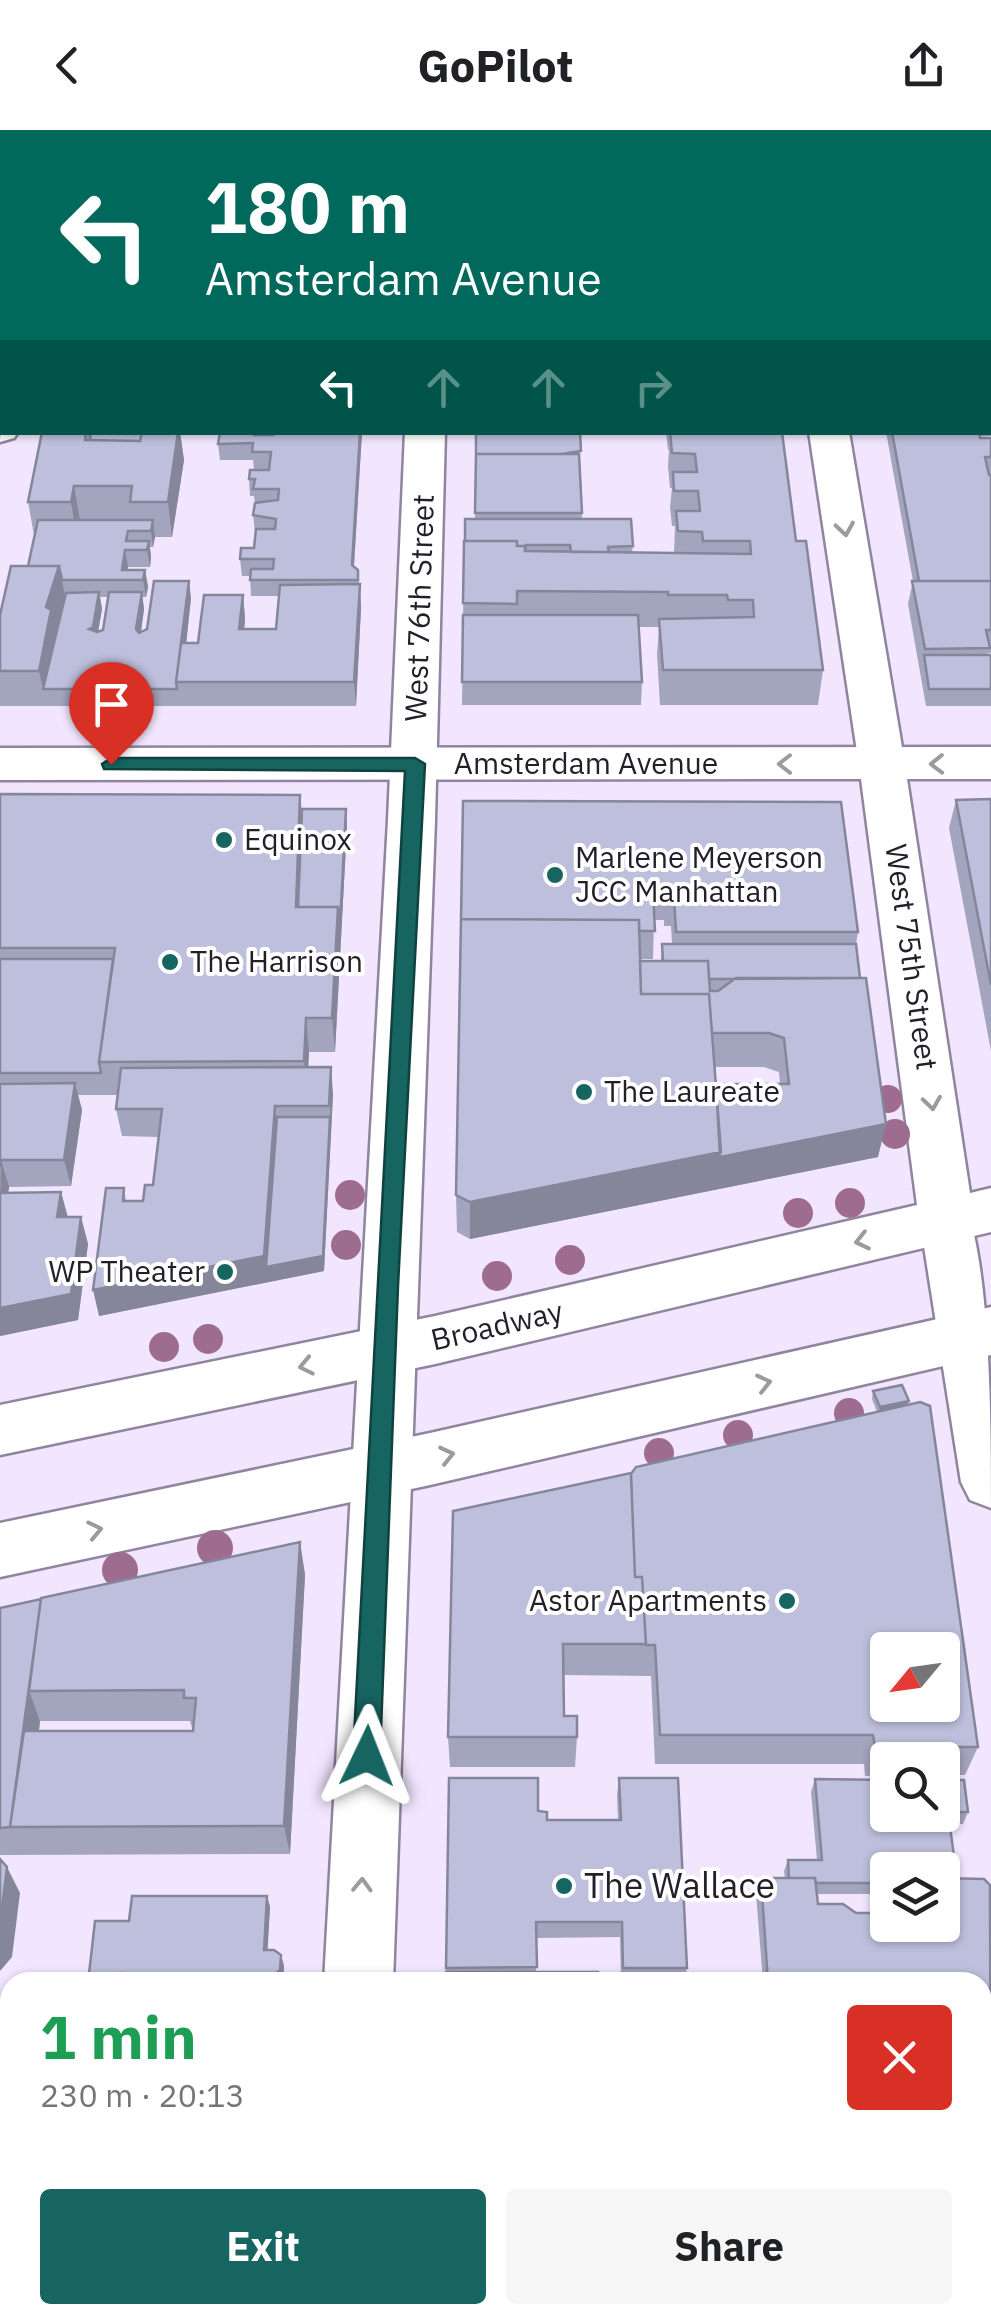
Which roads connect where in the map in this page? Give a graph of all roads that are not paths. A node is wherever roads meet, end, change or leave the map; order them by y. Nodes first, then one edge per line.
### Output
1 (425, 435) edge
2 (829, 435) edge
3 (0, 764) edge
4 (415, 764) junction
5 (882, 764) junction
6 (991, 764) edge
7 (969, 1216) edge
8 (979, 1334) edge
9 (384, 1350) junction
10 (0, 1430) edge
11 (379, 1469) junction
12 (991, 1482) edge
13 (0, 1550) edge
14 (358, 1972) edge

1 - 4 main road, West 76th Street
2 -> 5 main road, West 75th Street
3 - 4 main road, Amsterdam Avenue
5 -> 4 main road, Amsterdam Avenue
4 - 9 main road, West 76th Street
6 -> 5 main road, Amsterdam Avenue
5 -> 7 main road, West 75th Street
7 - 8 main road, West 75th Street
7 -> 9 main road, Broadway
11 -> 8 main road
8 - 12 main road, West 75th Street
9 -> 10 main road, Broadway
9 - 11 main road, West 76th Street
13 -> 11 main road
14 -> 11 main road, West 76th Street

